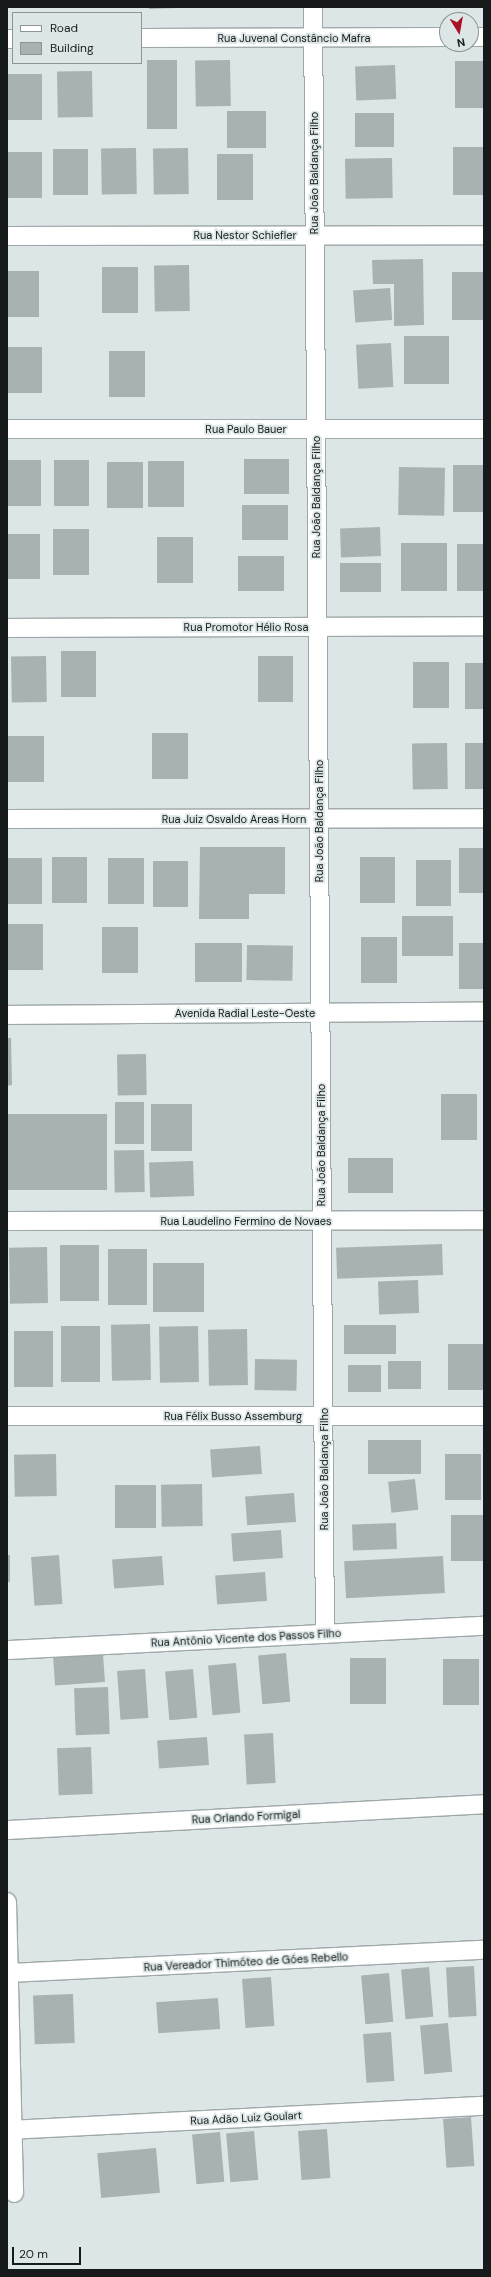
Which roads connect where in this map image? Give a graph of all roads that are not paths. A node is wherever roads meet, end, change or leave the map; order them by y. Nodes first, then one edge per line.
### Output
1 (313, 7) edge
2 (313, 37) junction
3 (439, 37) edge
4 (142, 38) edge
5 (314, 235) junction
6 (484, 235) edge
7 (7, 236) edge
8 (7, 429) edge
9 (316, 429) junction
10 (484, 429) edge
11 (484, 626) edge
12 (317, 627) junction
13 (7, 628) edge
14 (484, 818) edge
15 (7, 819) edge
16 (319, 819) junction
17 (484, 1012) edge
18 (320, 1013) junction
19 (7, 1015) edge
20 (322, 1220) junction
21 (484, 1220) edge
22 (7, 1221) edge
23 (7, 1416) edge
24 (323, 1416) junction
25 (484, 1416) edge
26 (484, 1626) edge
27 (325, 1634) junction
28 (7, 1650) edge
29 (484, 1804) edge
30 (7, 1830) edge
31 (7, 1902) edge
32 (484, 1950) edge
33 (8, 1973) edge
34 (484, 2106) edge
35 (10, 2129) edge
36 (14, 2193) dead end

1 - 2 street, Rua João Baldança Filho
2 - 3 street, Rua Juvenal Constâncio Mafra
2 - 4 street, Rua Juvenal Constâncio Mafra
2 - 5 street, Rua João Baldança Filho
5 - 6 street, Rua Nestor Schiefler
5 - 7 street, Rua Nestor Schiefler
5 - 9 street, Rua João Baldança Filho
8 - 9 street, Rua Paulo Bauer
9 - 10 street, Rua Paulo Bauer
9 - 12 street, Rua João Baldança Filho
11 - 12 street, Rua Promotor Hélio Rosa
12 - 13 street, Rua Promotor Hélio Rosa
12 - 16 street, Rua João Baldança Filho
14 - 16 street, Rua Juiz Osvaldo Areas Horn
15 - 16 street, Rua Juiz Osvaldo Areas Horn
16 - 18 street, Rua João Baldança Filho
17 - 18 street, Avenida Radial Leste-Oeste
18 - 19 street, Avenida Radial Leste-Oeste
18 - 20 street, Rua João Baldança Filho
20 - 21 street, Rua Laudelino Fermino de Novaes
20 - 22 street, Rua Laudelino Fermino de Novaes
20 - 24 street, Rua João Baldança Filho
23 - 24 street, Rua Félix Busso Assemburg
24 - 25 street, Rua Félix Busso Assemburg
24 - 27 street, Rua João Baldança Filho
26 - 27 street, Rua Antônio Vicente dos Passos Filho
27 - 28 street, Rua Antônio Vicente dos Passos Filho
29 - 30 street, Rua Orlando Formigal
31 - 33 street
32 - 33 street, Rua Vereador Thimóteo de Góes Rebello
33 - 35 street
34 - 35 street, Rua Adão Luiz Goulart
35 - 36 street

